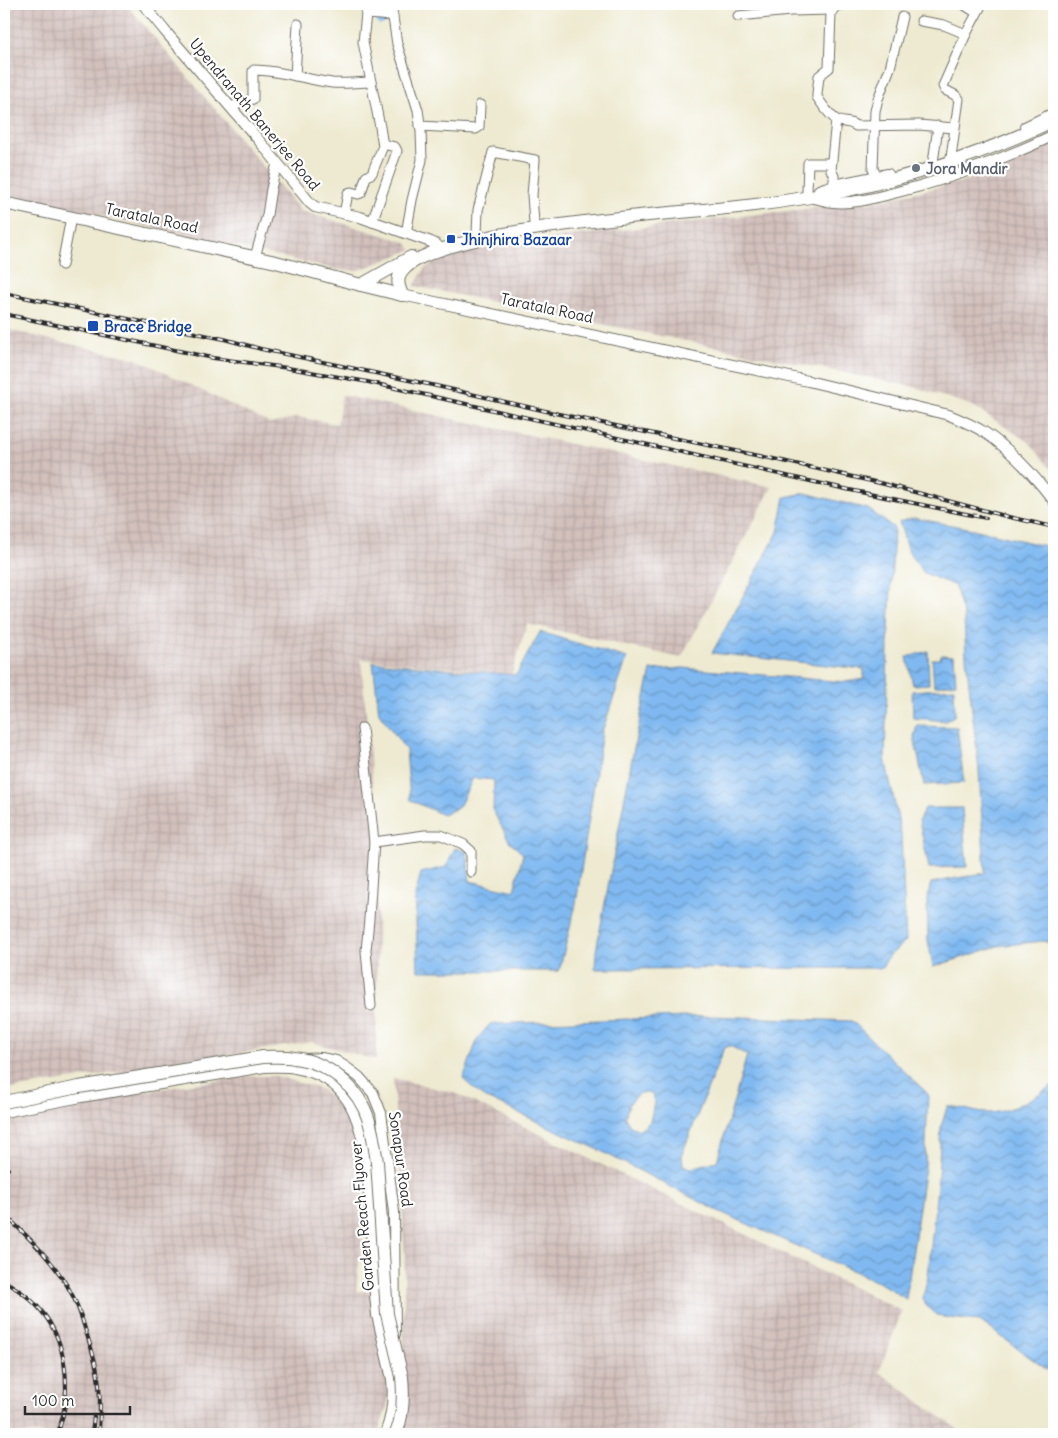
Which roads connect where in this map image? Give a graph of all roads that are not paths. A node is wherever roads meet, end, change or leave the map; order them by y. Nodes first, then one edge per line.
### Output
1 (142, 4) edge
2 (370, 4) edge
3 (391, 4) edge
4 (842, 4) edge
5 (964, 4) edge
6 (982, 4) edge
7 (832, 10) junction
8 (366, 14) junction
9 (977, 14) junction
10 (393, 16) junction
11 (738, 16) dead end
12 (902, 17) dead end
13 (921, 21) dead end
14 (298, 24) dead end
15 (966, 34) junction
16 (294, 76) junction
17 (371, 82) junction
18 (480, 105) dead end
19 (230, 107) junction
20 (1054, 113) edge
21 (836, 120) junction
22 (1054, 120) edge
23 (420, 126) junction
24 (875, 126) junction
25 (938, 126) junction
26 (954, 128) junction
27 (1054, 136) edge
28 (382, 144) junction
29 (951, 157) junction
30 (933, 162) junction
31 (277, 163) junction
32 (831, 163) junction
33 (877, 177) junction
34 (844, 188) junction
35 (813, 193) junction
36 (4, 202) edge
37 (344, 214) junction
38 (71, 217) junction
39 (372, 222) junction
40 (534, 223) junction
41 (406, 234) junction
42 (477, 234) junction
43 (435, 249) junction
44 (255, 257) junction
45 (62, 265) dead end
46 (361, 285) junction
47 (402, 295) junction
48 (1054, 500) edge
49 (362, 728) dead end
50 (374, 842) junction
51 (471, 872) dead end
52 (371, 1006) dead end
53 (4, 1103) edge
54 (4, 1111) edge
55 (386, 1434) edge
56 (396, 1434) edge

1 - 19 street, Upendranath Banerjee Road
2 - 8 street
3 - 10 street
4 - 7 street
5 - 9 street
6 - 9 street
7 - 11 street
7 - 21 street
8 - 10 street
8 - 17 street
9 - 15 street
10 - 23 street
12 - 24 street
13 - 15 street
14 - 16 street
15 - 26 street
16 - 17 street
16 - 19 street
17 - 28 street
18 - 23 street
19 - 31 street, Upendranath Banerjee Road
20 - 29 street
21 - 24 street
21 - 32 street
22 - 34 main road
23 - 41 street
24 - 25 street
24 - 33 street
25 - 26 street
25 - 30 street
26 - 29 street
27 - 35 street
28 - 37 street
28 - 39 street
29 - 30 street
30 - 33 street
31 - 37 street, Upendranath Banerjee Road
31 - 44 street
32 - 34 street
32 - 35 street
33 - 34 street
34 - 35 main road
35 - 40 main road
35 - 43 main road
36 - 38 main road, Taratala Road
37 - 39 street, Upendranath Banerjee Road
38 - 44 main road, Taratala Road
38 - 45 street
39 - 41 street, Upendranath Banerjee Road
40 - 42 main road
40 - 42 street
41 - 43 street, Upendranath Banerjee Road
42 - 43 main road
43 - 46 main road
43 - 47 main road
44 - 46 main road, Taratala Road
46 - 47 main road, Taratala Road
47 - 48 street, Taratala Road
49 - 50 street
50 - 51 street
50 - 52 street
53 - 55 street, Sonapur Road
53 - 56 main road, Garden Reach Flyover, bridge
54 - 55 main road, Garden Reach Flyover

